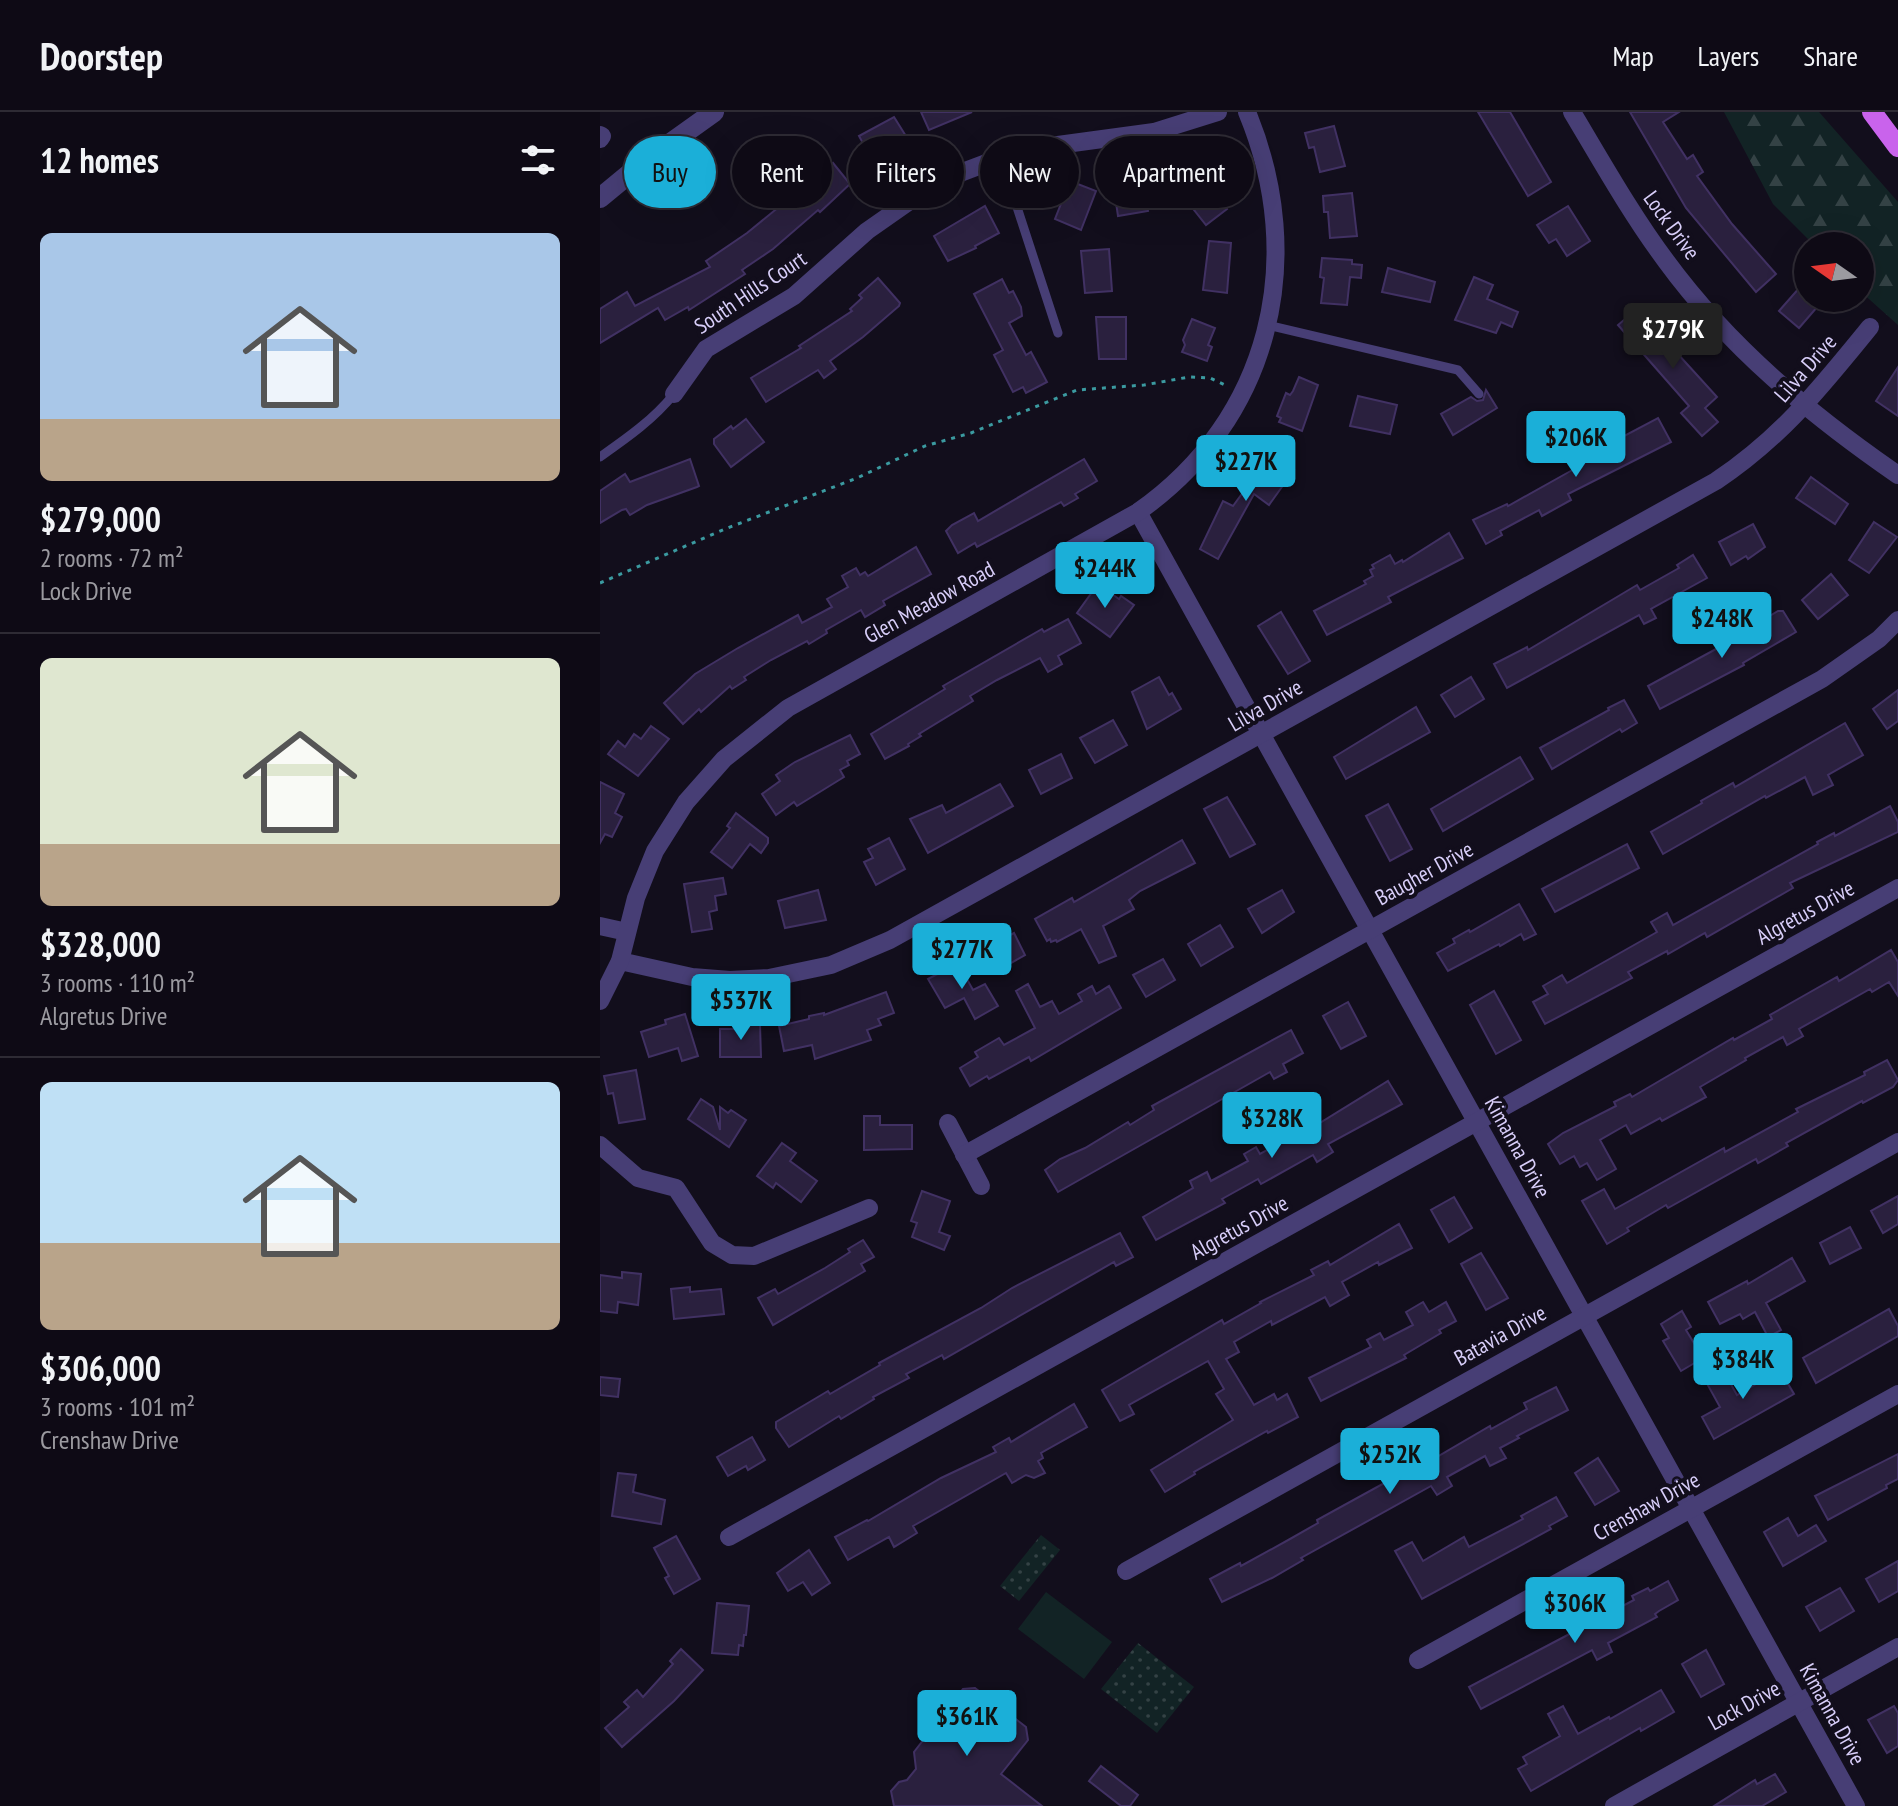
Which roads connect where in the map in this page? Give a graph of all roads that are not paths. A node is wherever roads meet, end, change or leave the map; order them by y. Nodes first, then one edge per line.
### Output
1 (714, 112) edge
2 (1218, 112) edge
3 (1247, 112) edge
4 (1572, 112) edge
5 (1872, 112) edge
6 (1079, 141) edge
7 (1898, 147) edge
8 (980, 166) edge
9 (600, 198) edge
10 (1017, 208) edge
11 (1267, 325) junction
12 (1870, 327) dead end
13 (1058, 333) dead end
14 (674, 394) joint
15 (1479, 394) dead end
16 (1805, 407) junction
17 (600, 457) edge
18 (1898, 475) edge
19 (1138, 512) junction
20 (1898, 620) edge
21 (1261, 736) junction
22 (1898, 888) edge
23 (600, 926) edge
24 (1370, 930) junction
25 (627, 932) junction
26 (620, 961) junction
27 (600, 1001) edge
28 (948, 1123) dead end
29 (1477, 1123) junction
30 (1898, 1142) edge
31 (600, 1145) edge
32 (964, 1155) junction
33 (981, 1186) dead end
34 (869, 1208) dead end
35 (1584, 1316) junction
36 (1898, 1394) edge
37 (1691, 1509) junction
38 (729, 1537) dead end
39 (1126, 1571) dead end
40 (1898, 1647) edge
41 (1418, 1660) dead end
42 (1799, 1702) junction
43 (1614, 1806) edge
44 (1856, 1806) edge

1 - 9 street
2 - 6 street, South Hills Court
3 - 11 street, Glen Meadow Road
4 - 16 street, Lock Drive
5 - 7 main road
8 - 14 street, South Hills Court
10 - 13 lane
11 - 15 lane
11 - 19 street, Glen Meadow Road
12 - 16 street, Lilva Drive
14 - 17 lane
16 - 18 street, Lock Drive
16 - 21 street, Lilva Drive
19 - 21 street, Kimanna Drive
19 - 25 street, Glen Meadow Road
20 - 24 street, Baugher Drive
21 - 24 street, Kimanna Drive
21 - 26 street, Lilva Drive
22 - 29 street, Algretus Drive
23 - 25 street
24 - 29 street, Kimanna Drive
24 - 32 street, Baugher Drive
25 - 26 street, Glen Meadow Road
26 - 27 street, Glen Meadow Road
28 - 32 street
29 - 35 street, Kimanna Drive
29 - 38 street, Algretus Drive
30 - 35 street, Batavia Drive
31 - 34 street
32 - 33 street
35 - 37 street, Kimanna Drive
35 - 39 street, Batavia Drive
36 - 37 street, Crenshaw Drive
37 - 41 street, Crenshaw Drive
37 - 42 street, Kimanna Drive
40 - 42 street, Lock Drive
42 - 43 street, Lock Drive
42 - 44 street, Kimanna Drive

